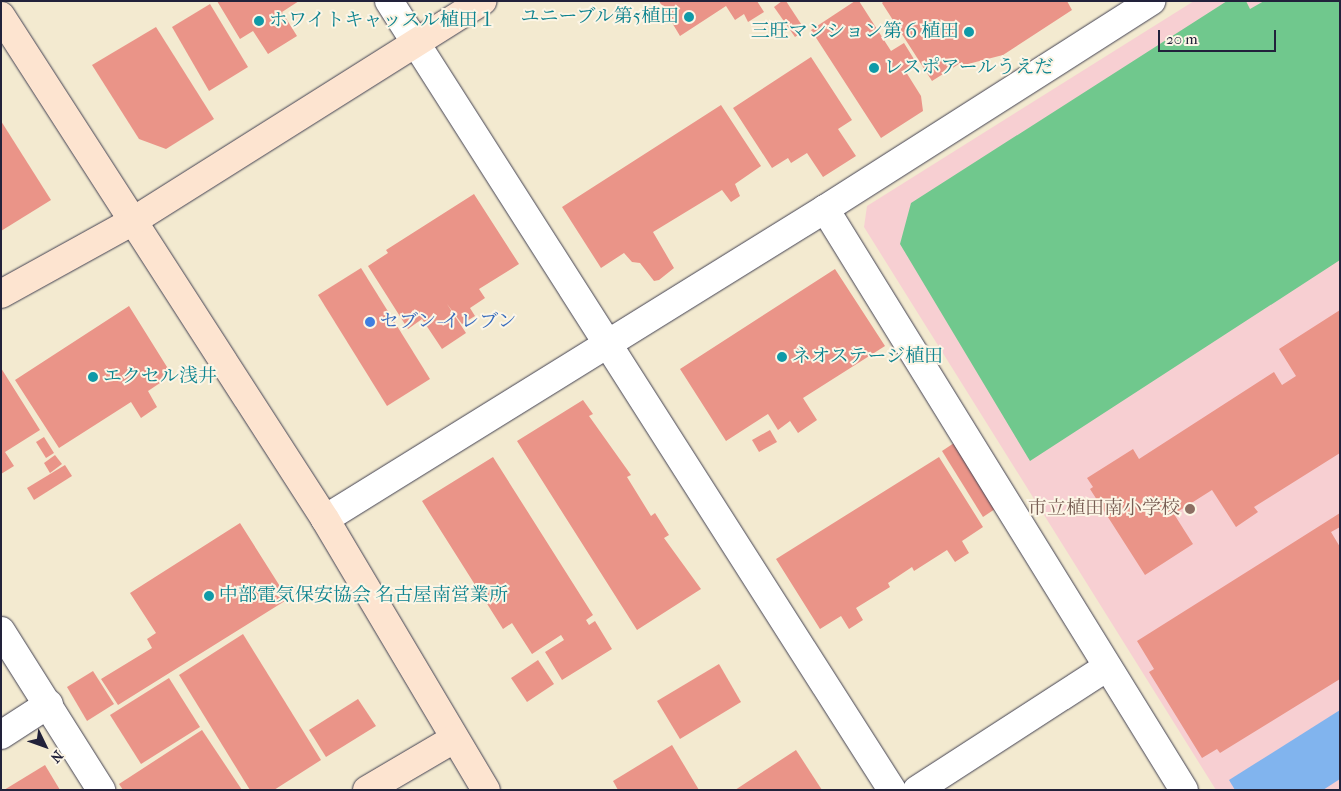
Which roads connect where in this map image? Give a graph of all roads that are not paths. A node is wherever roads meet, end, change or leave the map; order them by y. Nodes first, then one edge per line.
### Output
1 (389, 1) edge
2 (483, 1) edge
3 (1151, 1) edge
4 (1, 16) edge
5 (414, 44) junction
6 (825, 209) junction
7 (133, 221) junction
8 (1, 294) edge
9 (606, 342) junction
10 (325, 519) junction
11 (1, 631) edge
12 (1107, 667) junction
13 (49, 704) junction
14 (1, 735) edge
15 (454, 739) junction
16 (101, 790) edge
17 (368, 790) edge
18 (486, 790) edge
19 (892, 790) edge
20 (917, 790) edge
21 (1184, 790) edge

1 - 5 street
2 - 5 street
3 - 6 street
4 - 7 street
5 - 7 street
5 - 9 street
6 - 9 street
6 - 12 street
7 - 8 street
7 - 10 street
9 - 10 street
9 - 19 street
10 - 15 street
11 - 13 street
12 - 20 street
12 - 21 street
13 - 14 street
13 - 16 street
15 - 17 street
15 - 18 street

